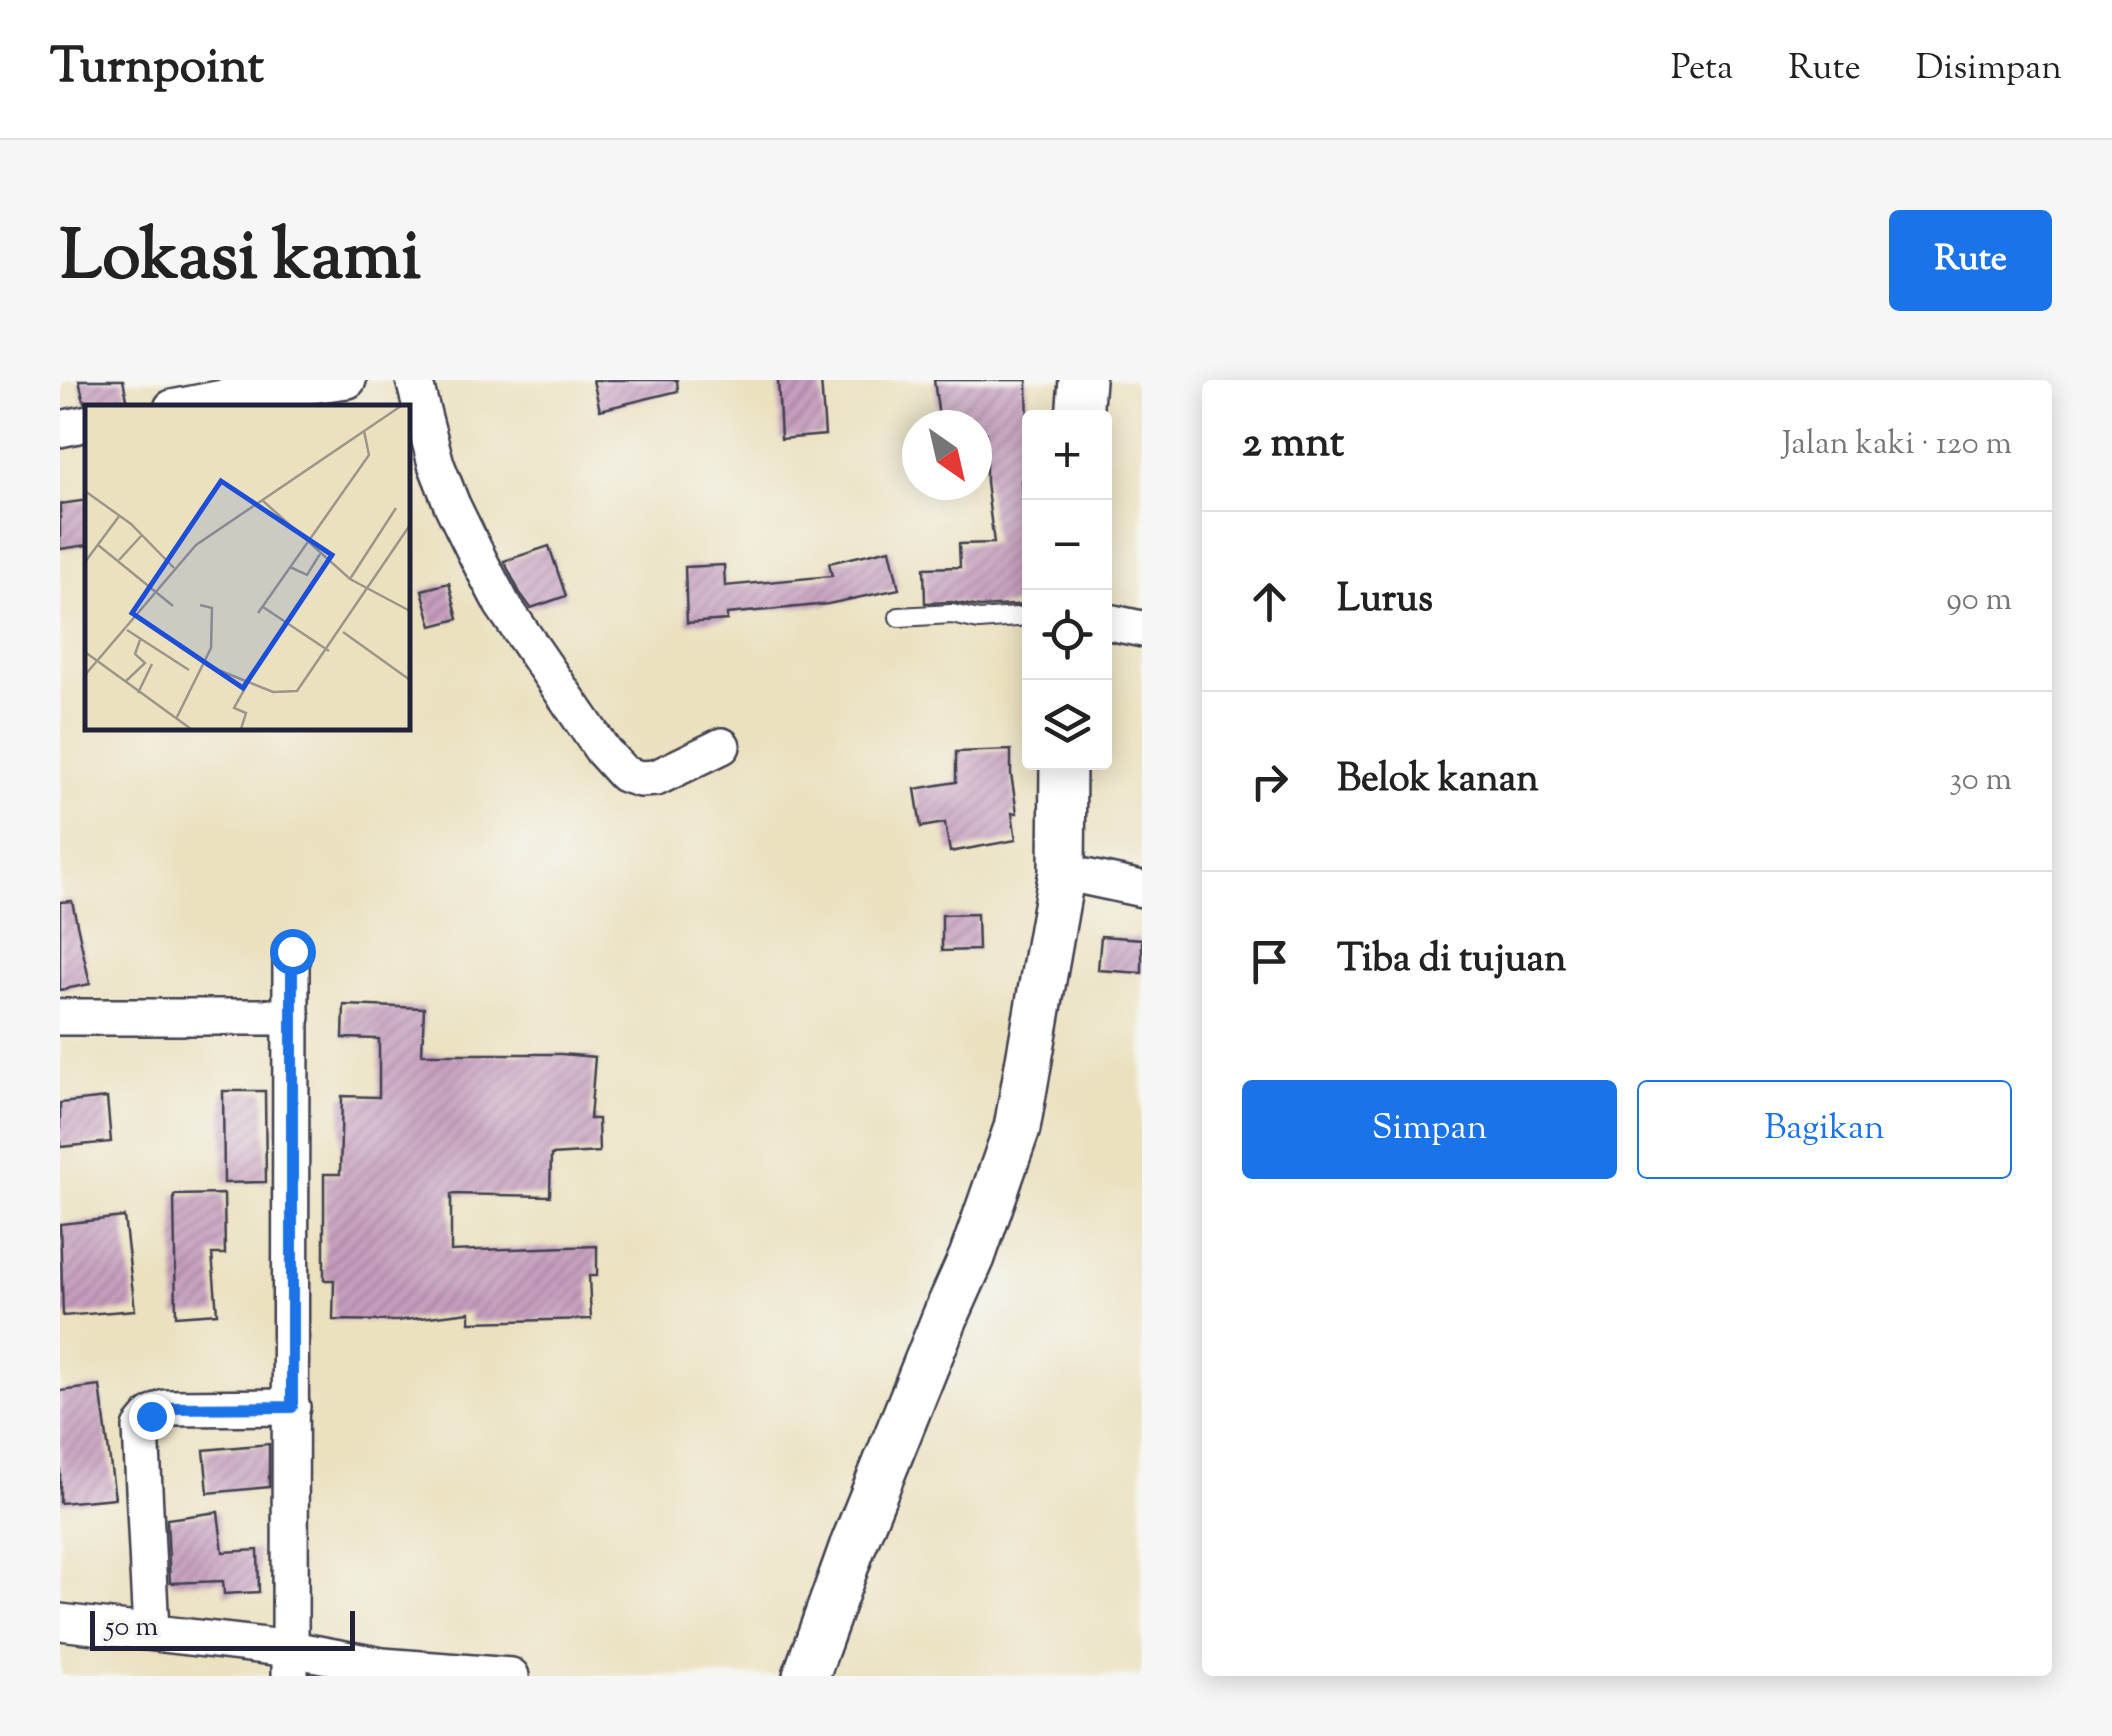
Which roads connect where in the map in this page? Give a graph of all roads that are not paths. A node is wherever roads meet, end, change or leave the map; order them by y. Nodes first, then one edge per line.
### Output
1 (348, 380) edge
2 (414, 380) edge
3 (1082, 380) edge
4 (187, 405) edge
5 (1079, 410) edge
6 (85, 424) edge
7 (60, 428) edge
8 (899, 617) dead end
9 (1022, 617) edge
10 (1112, 623) edge
11 (1142, 629) edge
12 (722, 746) dead end
13 (1063, 770) edge
14 (1062, 872) junction
15 (1142, 889) edge
16 (292, 951) dead end
17 (60, 1017) edge
18 (292, 1017) junction
19 (292, 1407) junction
20 (60, 1622) edge
21 (151, 1631) junction
22 (290, 1663) edge
23 (511, 1676) edge
24 (806, 1676) edge

1 - 4 street
2 - 12 street
3 - 5 street
6 - 7 street
8 - 9 lane
10 - 11 street
13 - 14 street
14 - 15 street
14 - 24 street
16 - 18 street
17 - 18 street
18 - 19 street
19 - 21 street
19 - 22 street
20 - 21 street
21 - 22 street
22 - 23 street

